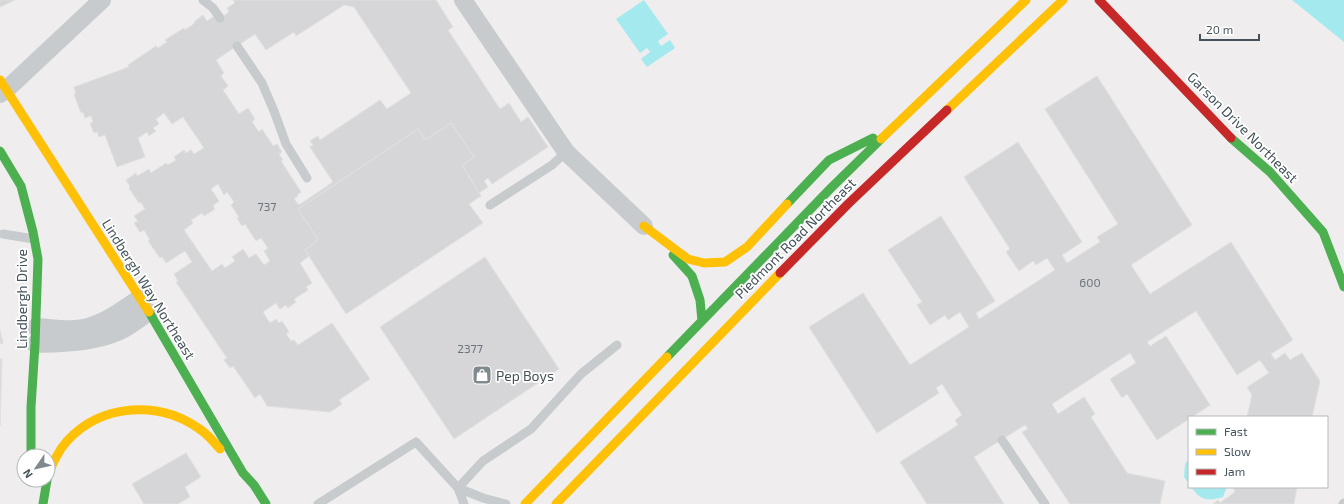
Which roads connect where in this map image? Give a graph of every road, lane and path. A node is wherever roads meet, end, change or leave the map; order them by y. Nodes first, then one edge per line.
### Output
1 (102, 0) edge
2 (203, 0) edge
3 (463, 0) edge
4 (1026, 0) edge
5 (1063, 0) edge
6 (1100, 0) edge
7 (220, 18) dead end
8 (237, 46) dead end
9 (2, 88) edge
10 (890, 130) junction
11 (0, 151) edge
12 (566, 152) junction
13 (307, 178) dead end
14 (490, 205) dead end
15 (644, 226) junction
16 (3, 234) dead end
17 (34, 239) junction
18 (1344, 259) edge
19 (1334, 262) junction
20 (1344, 263) edge
21 (1344, 287) edge
22 (144, 305) junction
23 (702, 321) junction
24 (35, 336) junction
25 (616, 345) dead end
26 (1002, 440) dead end
27 (31, 448) edge
28 (56, 456) edge
29 (243, 474) junction
30 (46, 488) edge
31 (458, 488) junction
32 (43, 504) edge
33 (266, 504) edge
34 (318, 504) edge
35 (464, 504) edge
36 (506, 504) edge
37 (526, 504) edge
38 (556, 504) edge
39 (1045, 504) edge

1 - 9 street
2 - 7 lane
3 - 12 street
4 - 10 main road, Piedmont Road Northeast
5 - 38 main road, Piedmont Road Northeast
6 - 19 main road, Garson Drive Northeast
8 - 13 lane
9 - 22 main road, Lindbergh Way Northeast
10 - 15 main road
10 - 23 main road, Piedmont Road Northeast
11 - 17 main road, Lindbergh Drive
12 - 14 lane
12 - 15 street
15 - 23 main road
16 - 17 lane
17 - 24 main road, Lindbergh Drive
18 - 19 lane
19 - 20 lane
19 - 21 main road, Garson Drive Northeast
22 - 24 street
22 - 29 main road, Lindbergh Way Northeast
23 - 37 main road, Piedmont Road Northeast
24 - 27 main road, Lindbergh Drive
25 - 31 lane
26 - 39 lane
28 - 29 main road
29 - 33 main road, Lindbergh Way Northeast
30 - 32 main road
31 - 34 lane
31 - 35 lane
31 - 36 lane

